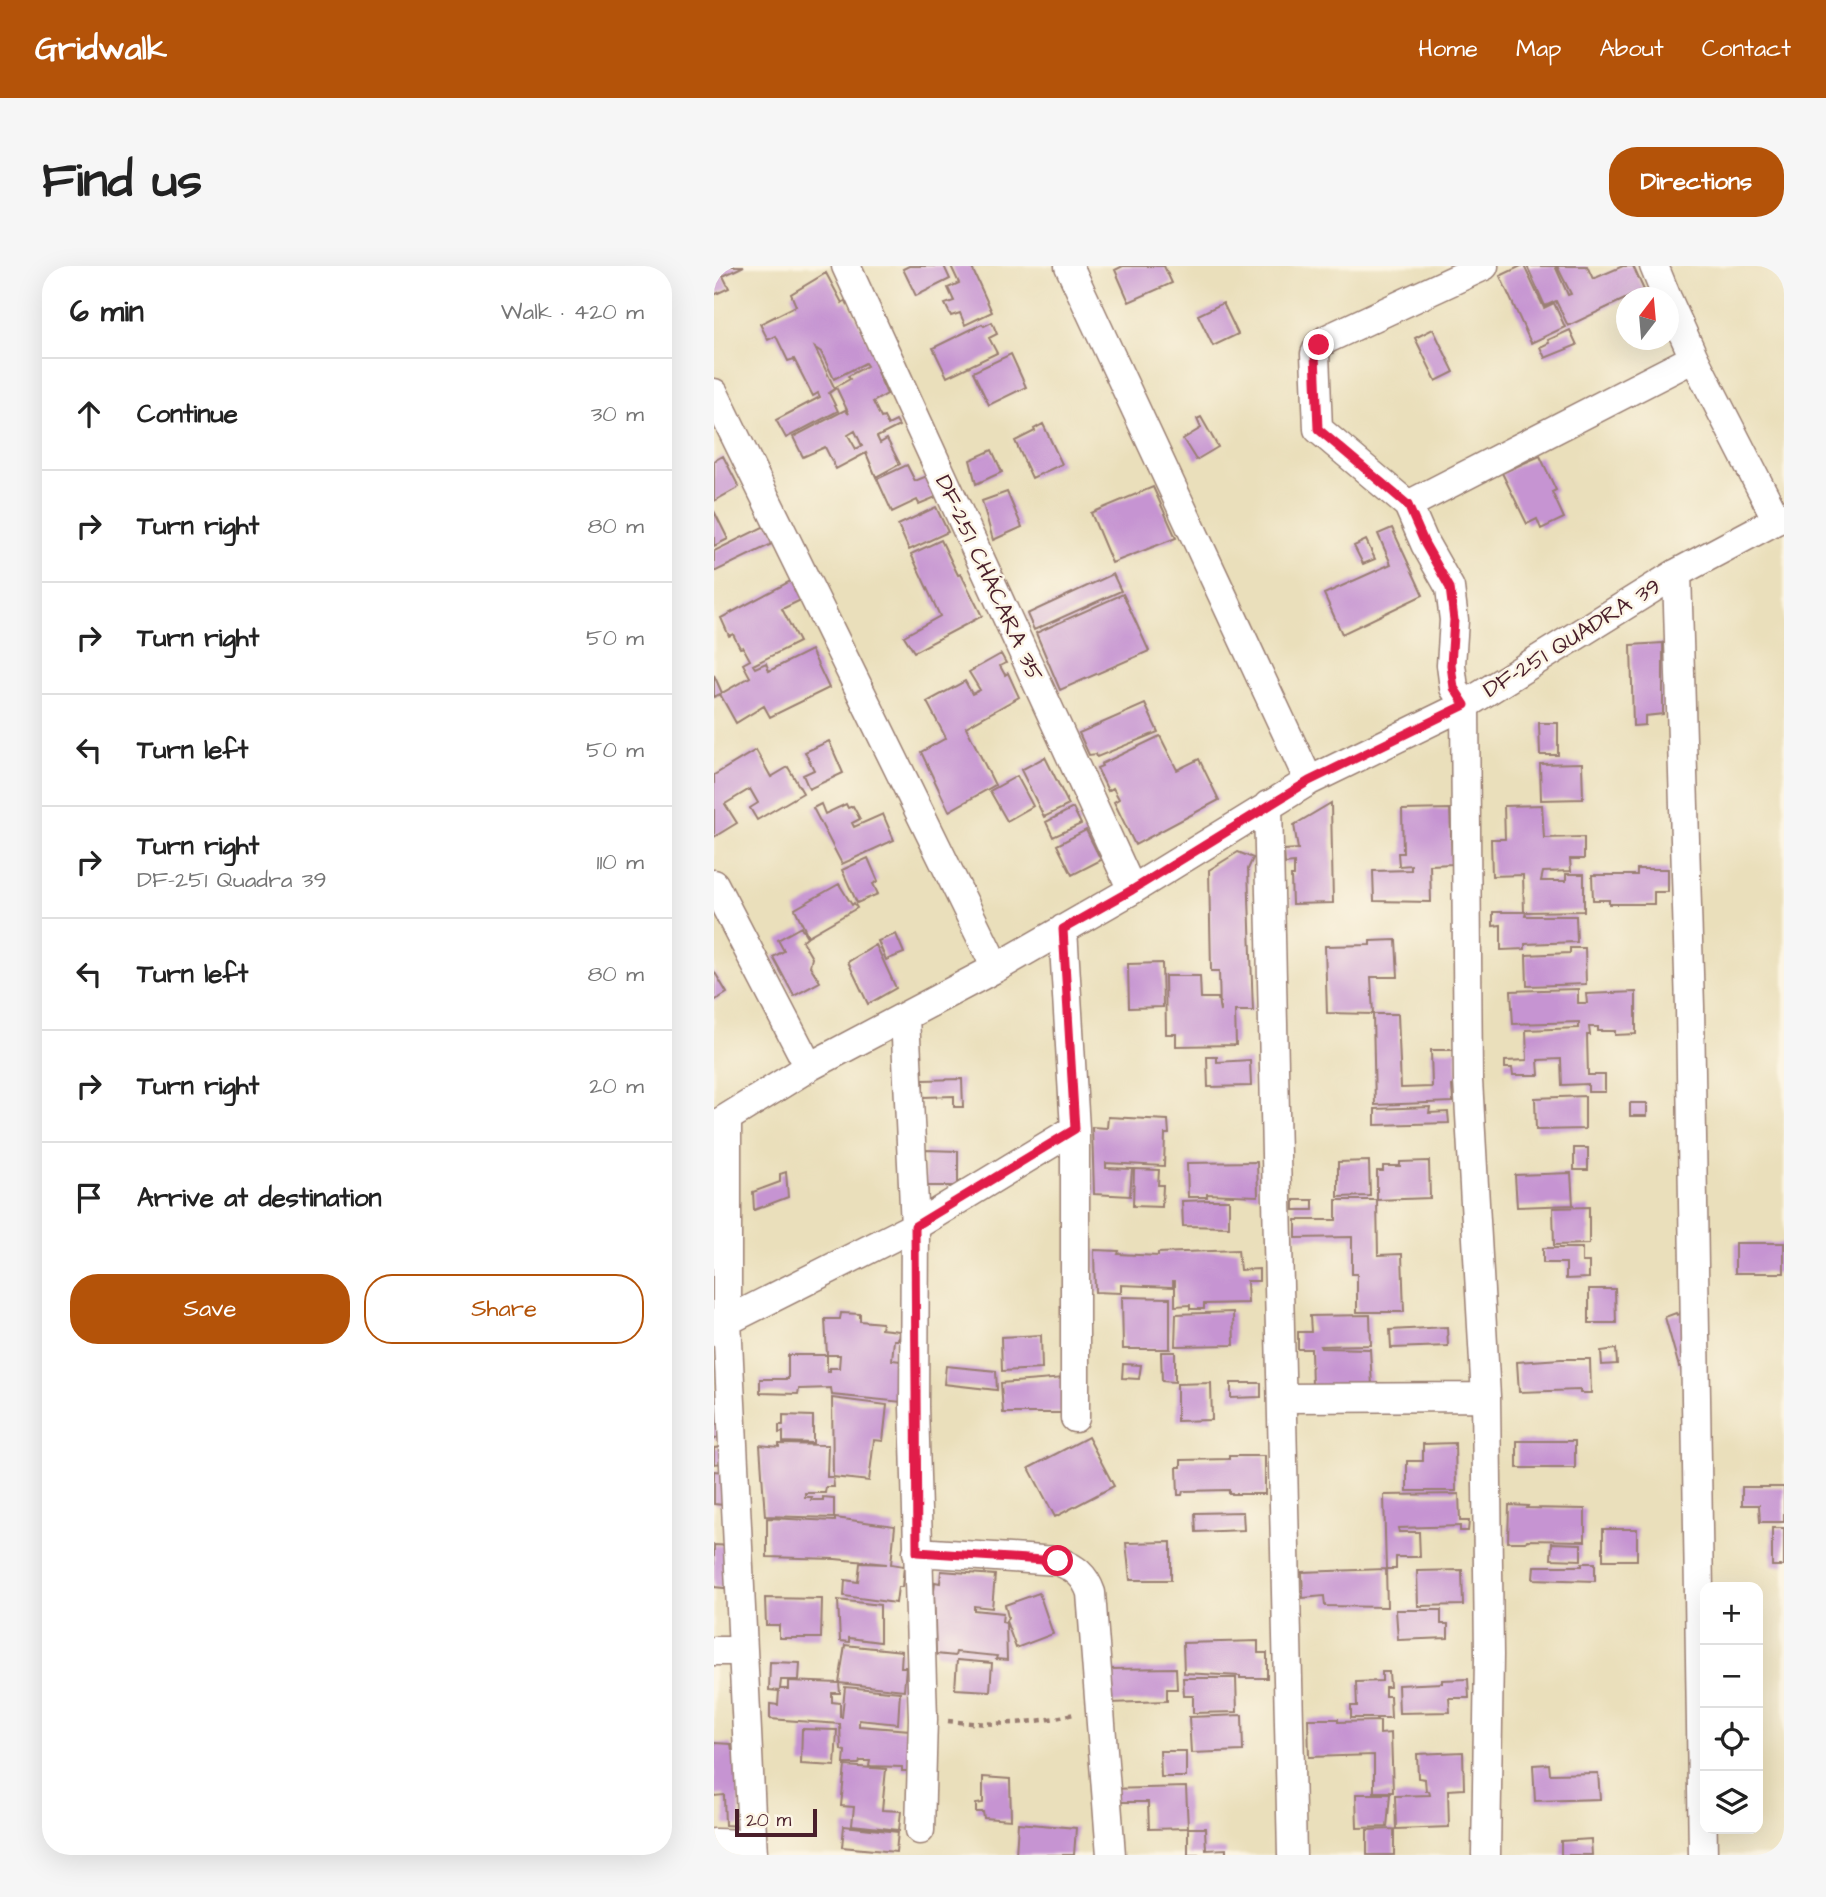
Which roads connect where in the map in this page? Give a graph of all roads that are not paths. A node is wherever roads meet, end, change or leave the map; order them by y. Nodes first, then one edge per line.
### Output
1 (846, 266) edge
2 (1069, 266) edge
3 (1484, 266) edge
4 (1654, 266) edge
5 (1663, 287) edge
6 (1679, 324) edge
7 (1694, 358) junction
8 (714, 393) edge
9 (1408, 505) junction
10 (1781, 518) edge
11 (1677, 573) junction
12 (1465, 705) junction
13 (1309, 781) junction
14 (1268, 805) junction
15 (714, 884) edge
16 (1132, 890) junction
17 (1063, 929) junction
18 (996, 968) junction
19 (905, 1017) junction
20 (809, 1067) junction
21 (720, 1122) edge
22 (1075, 1129) junction
23 (915, 1226) junction
24 (721, 1326) edge
25 (1486, 1397) junction
26 (1283, 1398) junction
27 (1075, 1418) dead end
28 (917, 1552) junction
29 (728, 1651) edge
30 (920, 1830) dead end
31 (714, 1843) edge
32 (752, 1849) edge
33 (1111, 1855) edge
34 (1292, 1855) edge
35 (1486, 1855) edge
36 (1703, 1855) edge

1 - 16 street, DF-251 CHÁCARA 35
2 - 13 street
3 - 9 street
4 - 5 street
6 - 7 street
7 - 9 street
7 - 10 street
8 - 18 street
9 - 12 street
10 - 11 street, DF-251 QUADRA 39
11 - 12 street, DF-251 QUADRA 39
11 - 36 street
12 - 13 street, DF-251 QUADRA 39
12 - 25 street
13 - 14 street, DF-251 QUADRA 39
14 - 16 street, DF-251 QUADRA 39
14 - 26 street
15 - 20 street
16 - 17 street, DF-251 QUADRA 39
17 - 18 street, DF-251 QUADRA 39
17 - 22 street
18 - 19 street, DF-251 QUADRA 39
19 - 20 street, DF-251 QUADRA 39
19 - 23 street
20 - 21 street, DF-251 QUADRA 39
21 - 24 street
22 - 23 street
22 - 27 street
23 - 24 street
23 - 28 street
24 - 29 street
25 - 26 street
25 - 35 street
26 - 34 street
28 - 30 street
28 - 33 street
29 - 32 street
31 - 32 street

